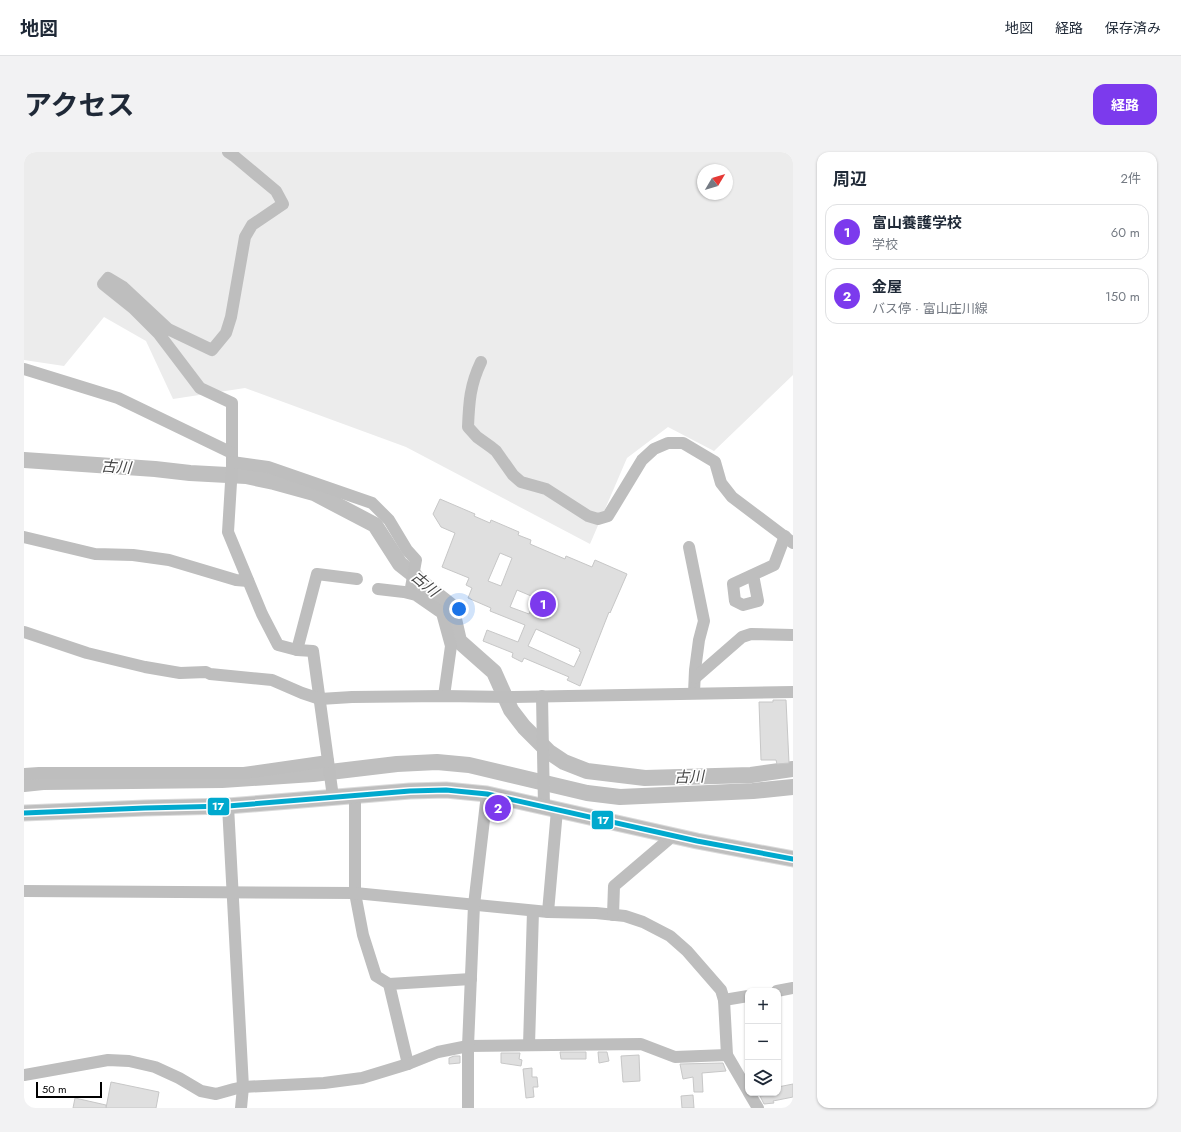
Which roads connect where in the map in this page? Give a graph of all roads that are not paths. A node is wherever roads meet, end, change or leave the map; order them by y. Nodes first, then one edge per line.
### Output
1 (228, 152) edge
2 (480, 362) dead end
3 (24, 369) edge
4 (232, 461) junction
5 (24, 537) edge
6 (789, 540) edge
7 (689, 547) dead end
8 (753, 575) dead end
9 (357, 579) dead end
10 (248, 581) junction
11 (378, 589) dead end
12 (410, 590) junction
13 (24, 632) edge
14 (793, 635) edge
15 (297, 650) junction
16 (695, 678) junction
17 (793, 692) edge
18 (694, 693) junction
19 (444, 696) junction
20 (542, 696) junction
21 (320, 699) junction
22 (328, 763) junction
23 (24, 774) edge
24 (487, 794) junction
25 (355, 796) junction
26 (333, 797) junction
27 (228, 806) junction
28 (550, 809) junction
29 (24, 813) edge
30 (669, 835) junction
31 (793, 859) edge
32 (24, 891) edge
33 (232, 893) junction
34 (355, 893) junction
35 (474, 905) junction
36 (533, 911) junction
37 (548, 912) junction
38 (613, 915) junction
39 (471, 979) junction
40 (389, 984) junction
41 (793, 988) edge
42 (781, 990) edge
43 (745, 996) edge
44 (724, 1000) junction
45 (530, 1045) junction
46 (468, 1046) junction
47 (727, 1054) junction
48 (408, 1064) junction
49 (24, 1075) edge
50 (745, 1085) edge
51 (243, 1088) junction
52 (751, 1096) edge
53 (241, 1108) edge
54 (468, 1108) edge
55 (758, 1108) edge

1 - 4 street
2 - 6 street
3 - 4 street
4 - 10 street
4 - 12 street
5 - 10 street
6 - 8 street
7 - 16 street
9 - 15 street
10 - 15 street
11 - 12 street
12 - 19 street
13 - 21 street
14 - 16 street
15 - 21 street
16 - 18 street
17 - 18 street
18 - 20 street
19 - 20 street
19 - 21 street
20 - 28 street
21 - 22 street
22 - 23 street
22 - 26 street
24 - 25 main road
24 - 28 main road
24 - 35 street
25 - 26 main road
25 - 34 street
26 - 27 main road
27 - 29 main road
27 - 33 street
28 - 30 main road
28 - 37 street
30 - 31 main road
30 - 38 street
32 - 33 street
33 - 34 street
33 - 51 street
34 - 35 street
34 - 40 street
35 - 36 street
35 - 39 street
36 - 37 street
36 - 45 street
37 - 38 street
38 - 44 street
39 - 40 street
39 - 46 street
40 - 48 street
41 - 42 street
43 - 44 street
44 - 47 street
45 - 46 street
45 - 47 street
46 - 48 street
46 - 54 street
47 - 50 street
48 - 51 street
49 - 51 street
51 - 53 street
52 - 55 street

